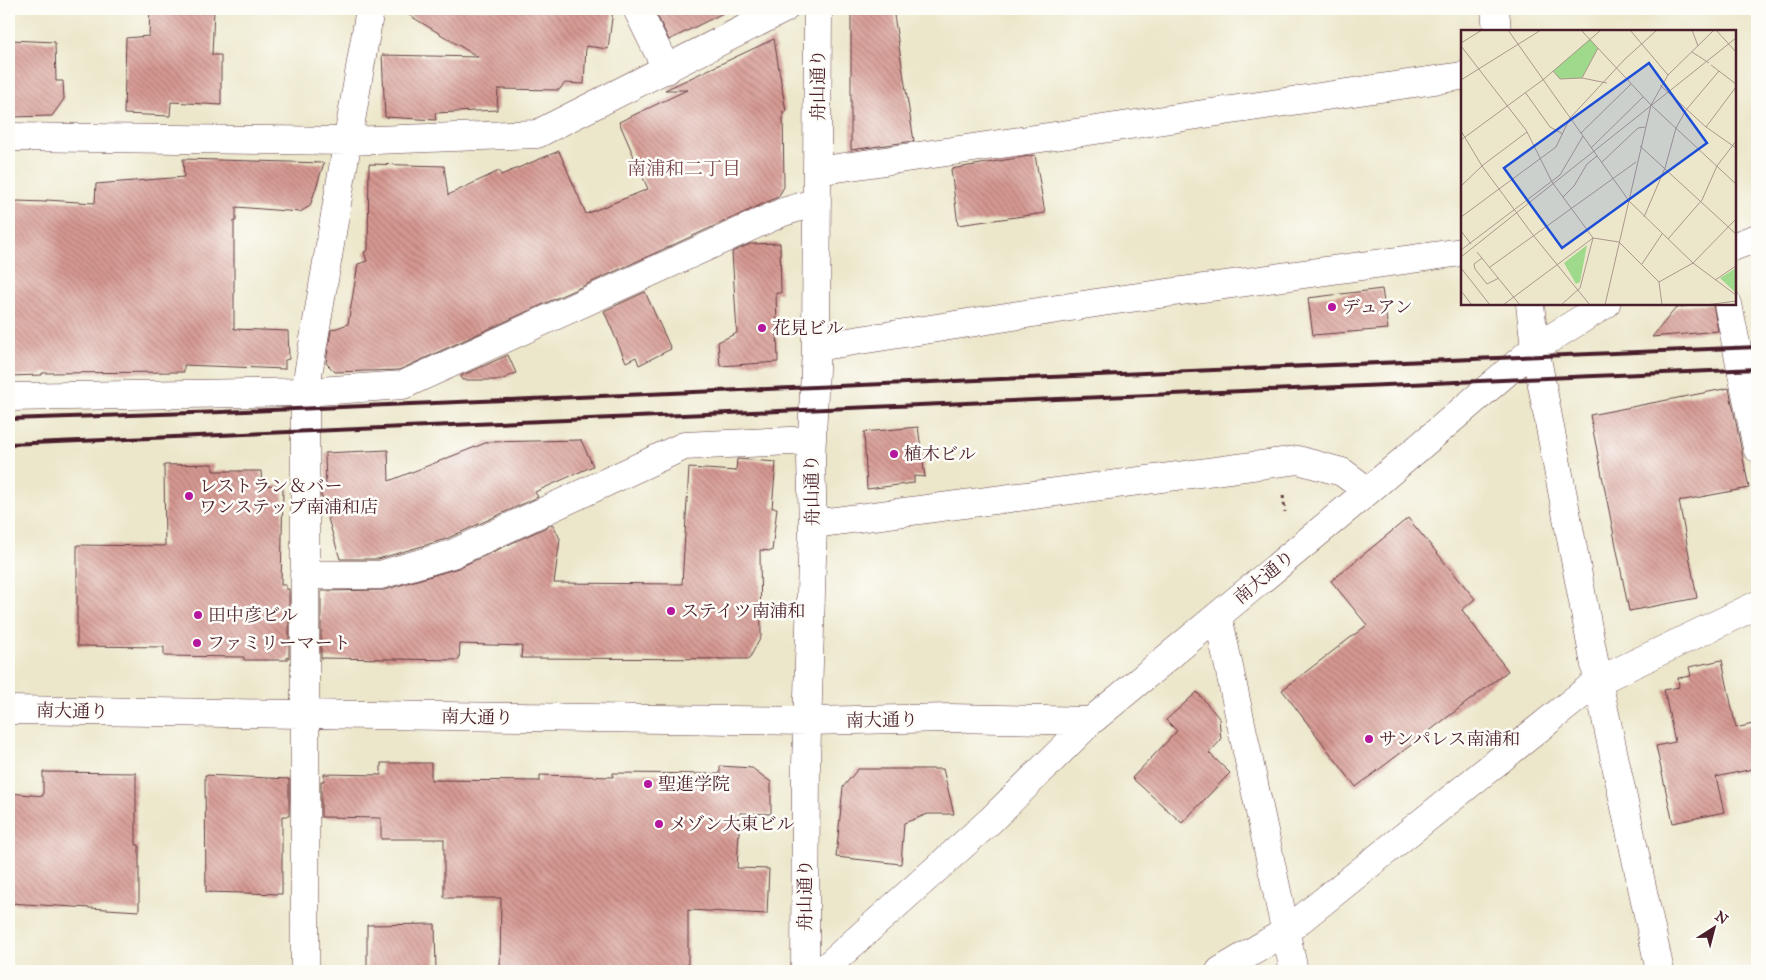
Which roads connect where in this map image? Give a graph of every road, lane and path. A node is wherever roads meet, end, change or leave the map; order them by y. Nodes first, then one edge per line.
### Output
1 (370, 9) edge
2 (637, 9) edge
3 (784, 9) edge
4 (818, 9) edge
5 (1495, 9) edge
6 (1497, 30) edge
7 (667, 70) junction
8 (1461, 76) edge
9 (9, 137) edge
10 (348, 140) junction
11 (817, 171) junction
12 (817, 202) junction
13 (1757, 238) edge
14 (1736, 246) edge
15 (1461, 252) edge
16 (1530, 305) edge
17 (1604, 305) edge
18 (1728, 305) edge
19 (816, 347) junction
20 (1535, 348) junction
21 (305, 392) junction
22 (9, 397) edge
23 (812, 440) junction
24 (1757, 448) edge
25 (1368, 491) junction
26 (1283, 498) dead end
27 (1285, 512) dead end
28 (813, 524) junction
29 (304, 575) junction
30 (1757, 605) edge
31 (1218, 616) junction
32 (1598, 681) junction
33 (9, 710) edge
34 (305, 715) junction
35 (808, 721) junction
36 (1091, 722) junction
37 (1285, 932) junction
38 (305, 971) edge
39 (805, 971) edge
40 (822, 971) edge
41 (1220, 971) edge
42 (1294, 971) edge
43 (1660, 971) edge

1 - 10 street
2 - 7 street
3 - 7 street
4 - 11 street, 舟山通り
5 - 6 street
7 - 10 street
8 - 11 street
9 - 10 street
10 - 21 street
11 - 12 street, 舟山通り
12 - 19 street, 舟山通り
12 - 21 street
13 - 14 street
15 - 19 street
16 - 20 street
17 - 20 street, 南大通り
18 - 24 street
19 - 23 street, 舟山通り
20 - 25 street, 南大通り
20 - 32 street
21 - 22 street
21 - 29 street
23 - 28 street, 舟山通り
23 - 29 street
25 - 28 street
25 - 31 street, 南大通り
26 - 27 path
28 - 35 street, 舟山通り
29 - 34 street
30 - 32 street
31 - 36 street, 南大通り
31 - 37 street
32 - 37 street
32 - 43 street
33 - 34 street, 南大通り
34 - 35 street, 南大通り
34 - 38 street
35 - 36 street, 南大通り
35 - 39 street, 舟山通り
36 - 40 street
37 - 41 street
37 - 42 street

